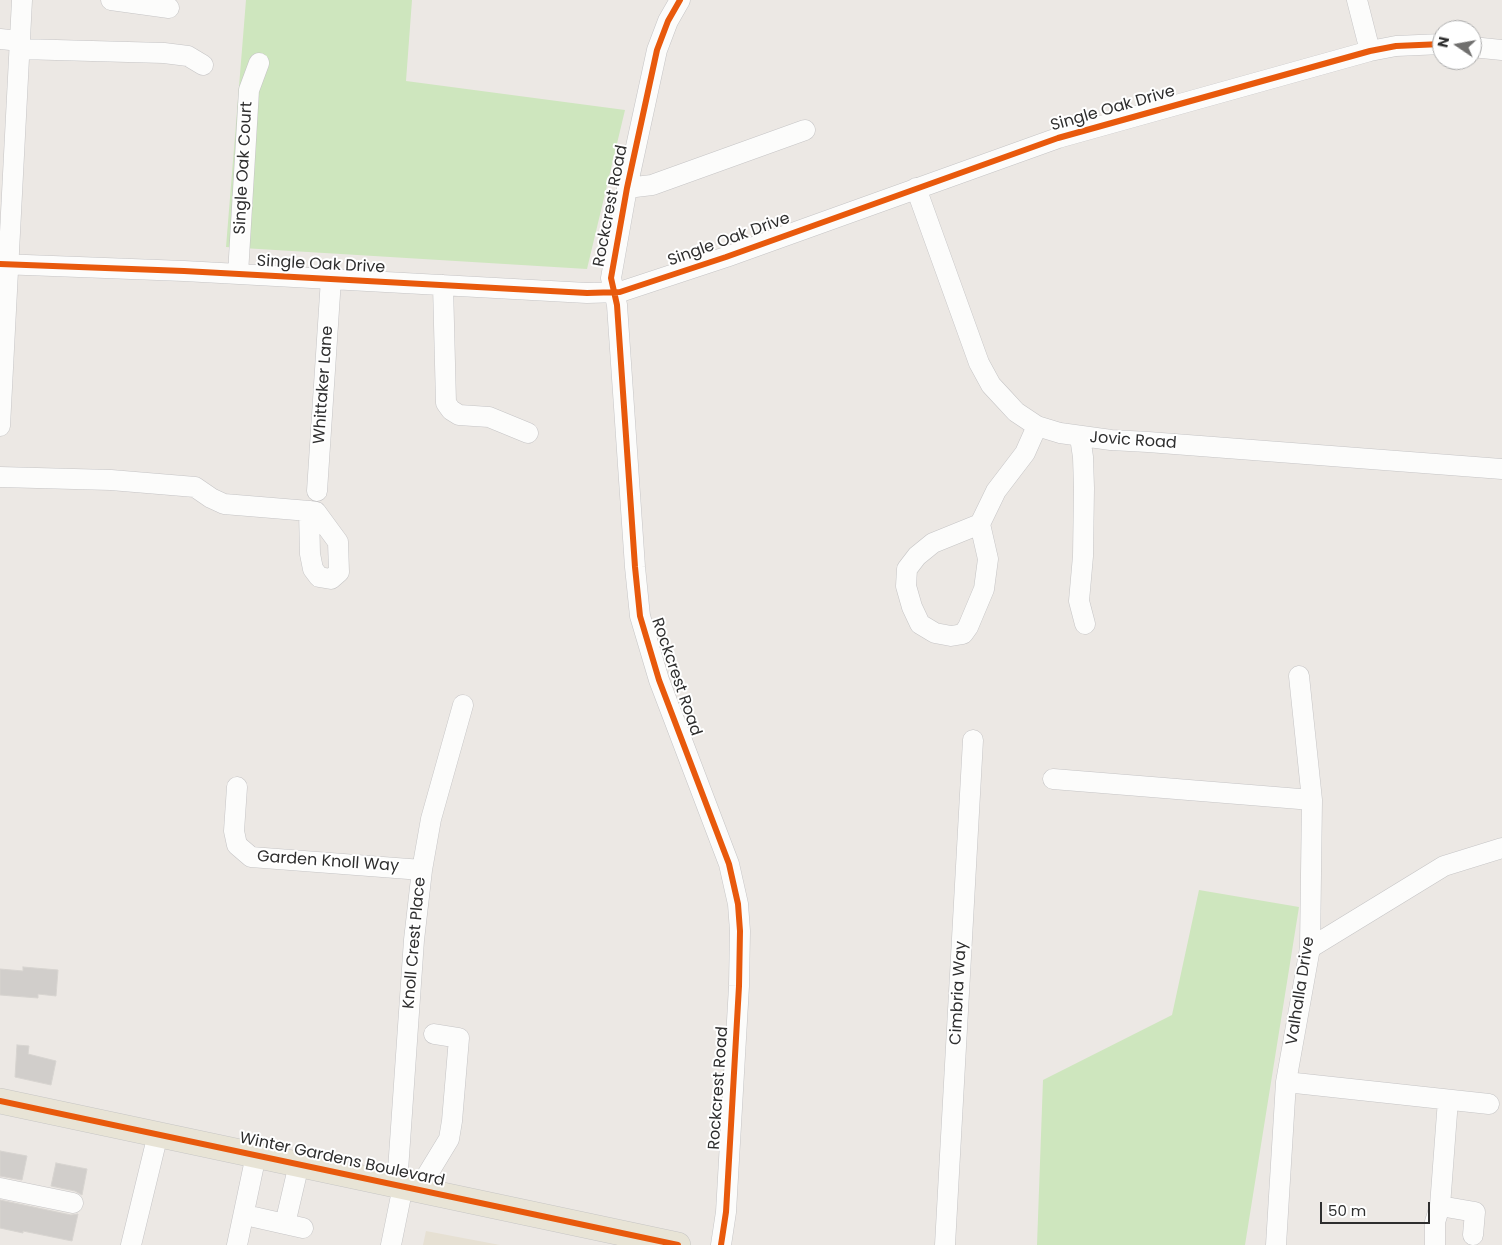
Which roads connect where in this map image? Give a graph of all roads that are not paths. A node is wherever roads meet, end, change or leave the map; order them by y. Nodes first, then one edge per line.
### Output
1 (22, 0) edge
2 (111, 0) edge
3 (680, 0) edge
4 (1357, 0) edge
5 (169, 8) dead end
6 (0, 39) edge
7 (1432, 44) edge
8 (20, 45) junction
9 (1482, 47) edge
10 (1502, 50) edge
11 (1370, 52) junction
12 (259, 63) dead end
13 (203, 65) dead end
14 (805, 130) dead end
15 (627, 188) junction
16 (916, 188) junction
17 (4, 264) edge
18 (238, 274) junction
19 (330, 279) junction
20 (443, 285) junction
21 (614, 293) junction
22 (0, 426) edge
23 (1037, 426) junction
24 (528, 433) dead end
25 (1080, 436) junction
26 (1502, 469) edge
27 (0, 477) edge
28 (316, 491) dead end
29 (309, 511) dead end
30 (980, 524) junction
31 (1085, 624) dead end
32 (1298, 676) dead end
33 (463, 705) dead end
34 (973, 740) dead end
35 (1052, 779) dead end
36 (236, 787) dead end
37 (1312, 800) junction
38 (1502, 848) edge
39 (422, 870) junction
40 (1310, 948) junction
41 (434, 1034) dead end
42 (1286, 1082) junction
43 (1448, 1100) junction
44 (0, 1101) edge
45 (1489, 1104) dead end
46 (158, 1134) junction
47 (256, 1155) junction
48 (300, 1164) junction
49 (406, 1187) junction
50 (0, 1188) edge
51 (73, 1203) dead end
52 (1440, 1206) junction
53 (254, 1217) dead end
54 (1473, 1235) dead end
55 (132, 1245) edge
56 (237, 1245) edge
57 (391, 1245) edge
58 (678, 1245) edge
59 (721, 1245) edge
60 (945, 1245) edge
61 (1276, 1245) edge
62 (1435, 1245) edge

1 - 8 street
2 - 5 street
3 - 15 street, Rockcrest Road
4 - 11 street
6 - 8 street
7 - 11 street, Single Oak Drive
8 - 13 street
8 - 17 street
9 - 10 street
11 - 16 street, Single Oak Drive
12 - 18 street, Single Oak Court
14 - 15 street
15 - 21 street, Rockcrest Road
16 - 21 street, Single Oak Drive
16 - 23 street, Jovic Road
17 - 18 street, Single Oak Drive
17 - 22 street
18 - 19 street, Single Oak Drive
19 - 20 street, Single Oak Drive
19 - 28 street, Whittaker Lane
20 - 21 street, Single Oak Drive
20 - 24 street
21 - 59 street, Rockcrest Road
23 - 25 street, Jovic Road
23 - 30 street
25 - 26 street, Jovic Road
25 - 31 street
27 - 29 street
30 - 30 street
32 - 37 street, Valhalla Drive
33 - 39 street, Knoll Crest Place
34 - 60 street, Cimbria Way
35 - 37 street
36 - 39 street, Garden Knoll Way
37 - 40 street, Valhalla Drive
38 - 40 street
39 - 49 street, Knoll Crest Place
40 - 42 street, Valhalla Drive
41 - 49 street
42 - 43 street
42 - 61 street, Valhalla Drive
43 - 45 street
43 - 52 street
44 - 46 main road, Winter Gardens Boulevard
46 - 47 main road, Winter Gardens Boulevard
46 - 55 street
47 - 48 main road, Winter Gardens Boulevard
47 - 56 street
48 - 49 main road, Winter Gardens Boulevard
48 - 53 street
49 - 57 street
49 - 58 main road, Winter Gardens Boulevard
50 - 51 street
52 - 54 street
52 - 62 street

